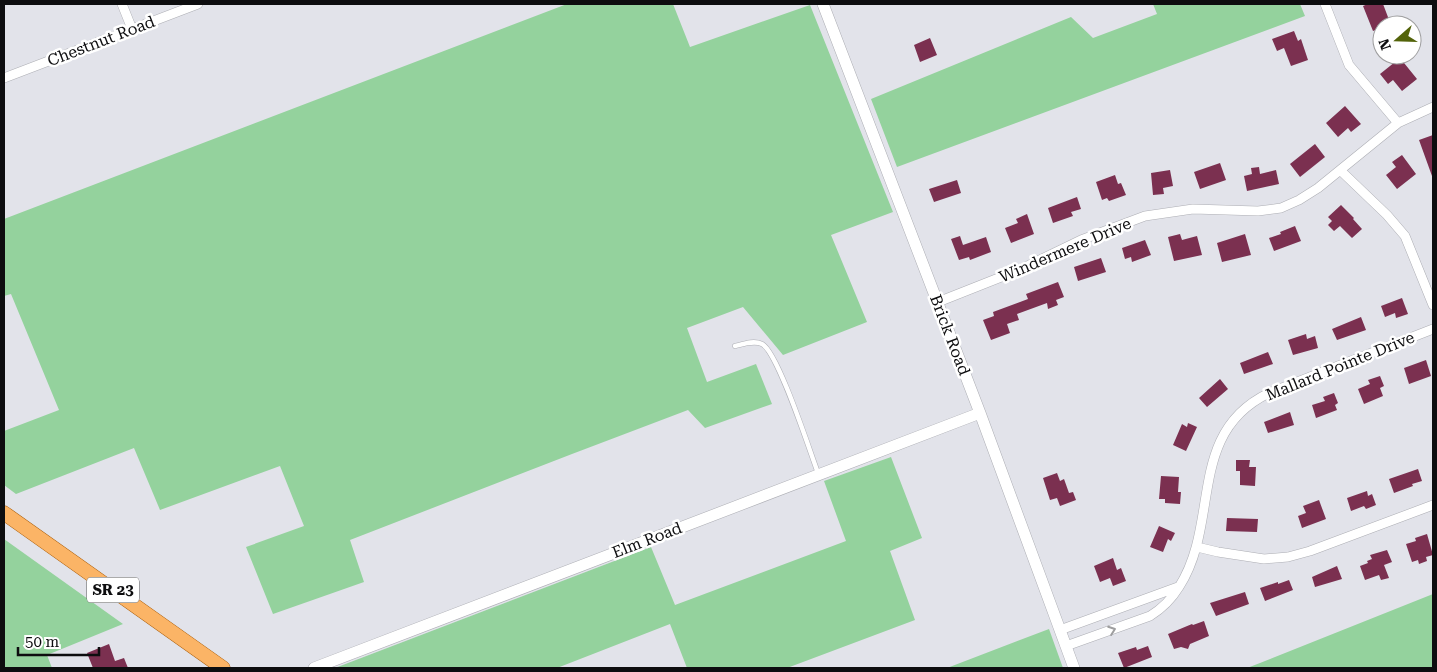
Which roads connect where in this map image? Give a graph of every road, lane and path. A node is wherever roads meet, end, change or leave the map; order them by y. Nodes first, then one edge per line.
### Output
1 (122, 4) edge
2 (198, 4) edge
3 (823, 4) edge
4 (1325, 4) edge
5 (132, 29) junction
6 (4, 78) edge
7 (1433, 107) edge
8 (1398, 123) junction
9 (1340, 170) junction
10 (938, 302) junction
11 (1433, 305) edge
12 (1433, 329) edge
13 (735, 346) dead end
14 (980, 413) junction
15 (818, 475) junction
16 (1433, 505) edge
17 (4, 512) edge
18 (1197, 548) junction
19 (1179, 587) junction
20 (1060, 630) junction
21 (1066, 646) junction
22 (223, 668) edge
23 (314, 668) edge
24 (1074, 668) edge

1 - 5 street
2 - 5 street, Chestnut Road
3 - 10 street, Brick Road
4 - 8 street
5 - 6 street, Chestnut Road
7 - 8 street, Windermere Drive
8 - 9 street, Windermere Drive
9 - 10 street, Windermere Drive
9 - 11 street
10 - 14 street, Brick Road
12 - 18 street, Mallard Pointe Drive
13 - 15 lane
14 - 15 street, Elm Road
14 - 20 street, Brick Road
15 - 23 street, Elm Road
16 - 18 street
17 - 22 main road, SR 23
18 - 19 street, Mallard Pointe Drive
19 - 20 street
21 -> 19 street, Mallard Pointe Drive
20 - 21 street, Brick Road
21 - 24 street, Brick Road

